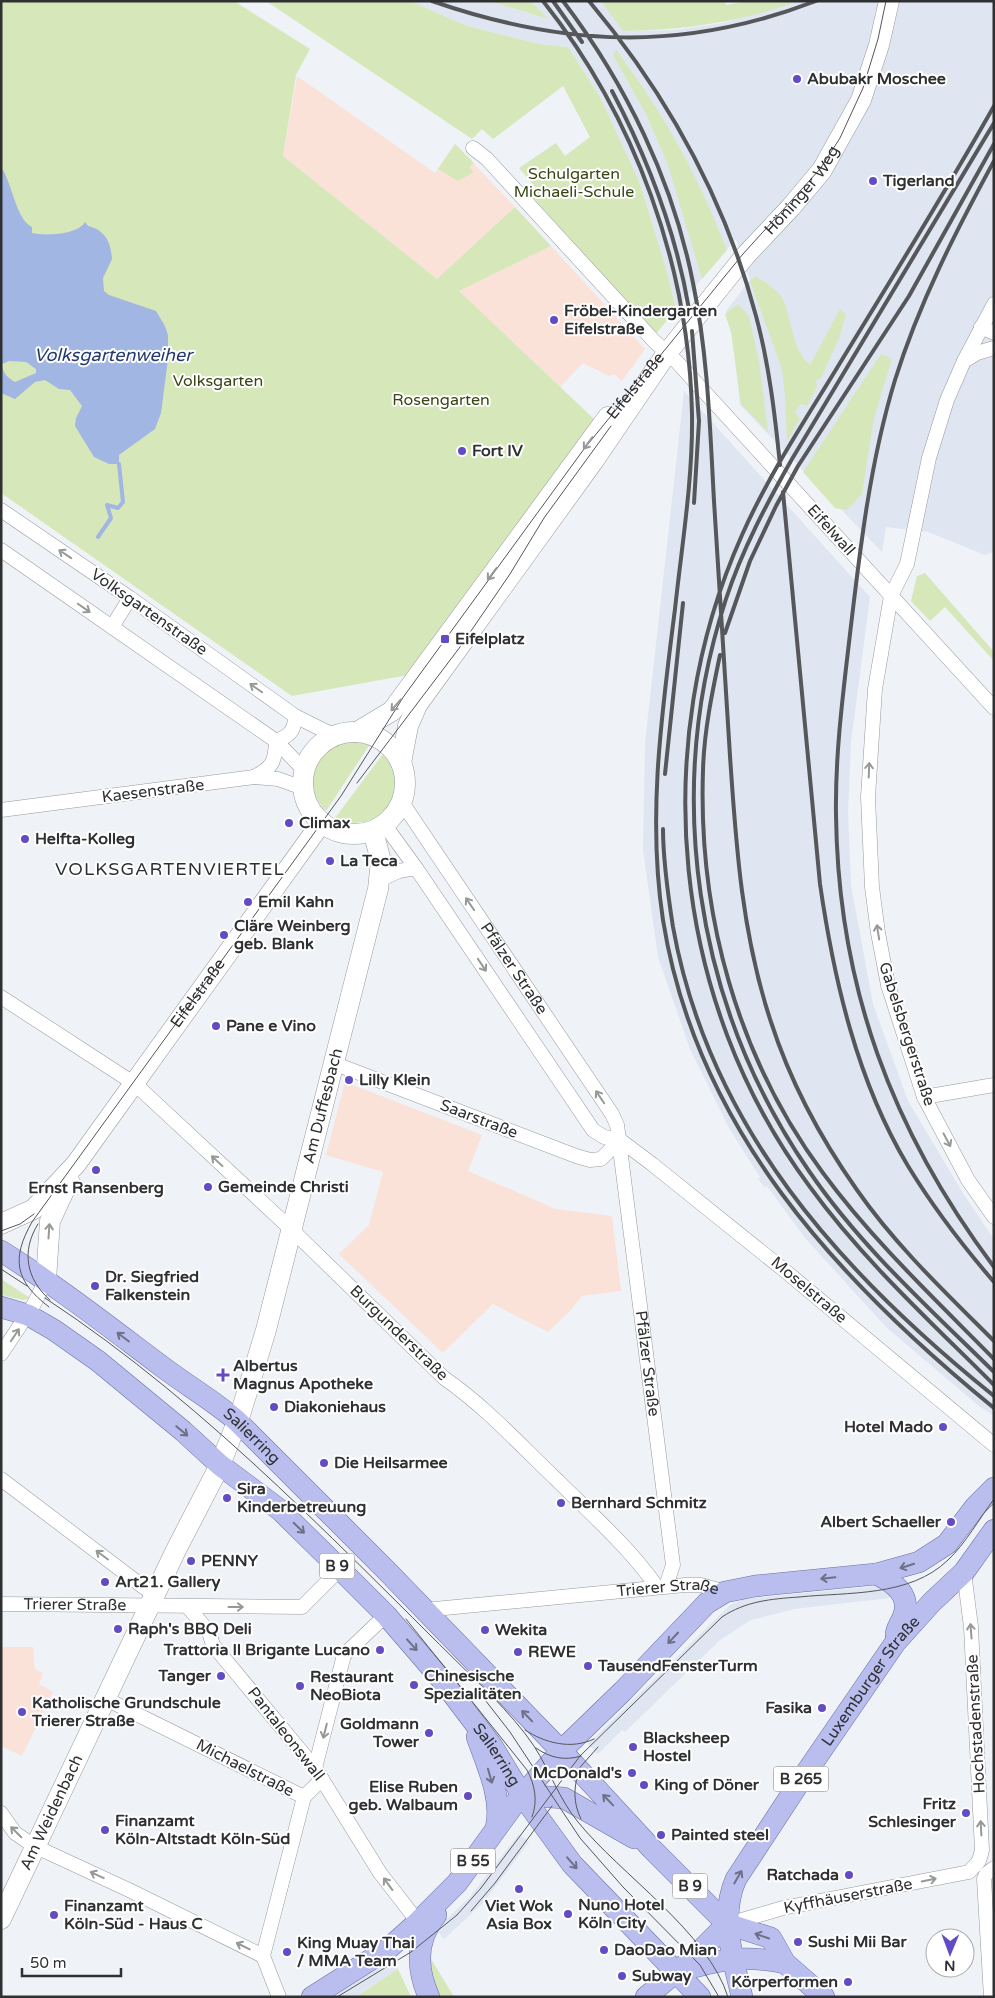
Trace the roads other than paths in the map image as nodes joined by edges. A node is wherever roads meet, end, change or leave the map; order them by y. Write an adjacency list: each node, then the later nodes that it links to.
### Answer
1 (889, 1): 7 (street, Höninger Weg)
2 (473, 148): 7 (street, Eifelwall)
3 (992, 310): 4 (street, Gabelsbergerstraße)
4 (981, 327): 5 (street); 8 (street, Gabelsbergerstraße)
5 (994, 333)
6 (994, 348): 8 (street)
7 (667, 353): 11 (street, Eifelwall); 16 (street, Eifelstraße, one-way to 16); 19 (street, Eifelstraße)
8 (964, 361): 11 (street, Gabelsbergerstraße)
9 (1, 510): 12 (street, Volksgartenstraße, one-way to 9)
10 (1, 550): 13 (street, Volksgartenstraße, one-way to 13)
11 (891, 596): 14 (street, Eifelwall); 32 (street, Gabelsbergerstraße, one-way to 11)
12 (130, 598): 13 (street); 15 (street, Volksgartenstraße, one-way to 12)
13 (112, 627): 18 (street, Volksgartenstraße)
14 (994, 708)
15 (296, 716): 17 (street, Volksgartenstraße); 18 (street)
16 (357, 732): 17 (street); 19 (street)
17 (335, 736): 21 (street)
18 (276, 741): 20 (street); 21 (street, Volksgartenstraße)
19 (400, 763): 22 (street)
20 (254, 777): 21 (street, Kaesenstraße); 23 (street, Kaesenstraße)
21 (304, 779): 24 (street)
22 (401, 802): 25 (street); 33 (street, Pfälzer Straße, one-way to 22)
23 (1, 810)
24 (322, 822): 25 (street); 30 (street, Eifelstraße)
25 (379, 828): 26 (street, Pfälzer Straße); 27 (street, Am Duffesbach)
26 (416, 868): 27 (street); 33 (street, Pfälzer Straße, one-way to 33)
27 (379, 880): 29 (street, Am Duffesbach)
28 (1, 997): 30 (street, Burgunderstraße)
29 (333, 1063): 33 (street, Saarstraße); 37 (street, Am Duffesbach)
30 (135, 1084): 34 (street, Eifelstraße); 37 (street, Burgunderstraße, one-way to 30)
31 (994, 1085): 32 (street)
32 (924, 1097): 35 (street, Gabelsbergerstraße, one-way to 35)
33 (620, 1140): 44 (street, Moselstraße); 52 (street, Pfälzer Straße)
34 (76, 1164): 36 (street, Eifelstraße); 39 (street, Eifelstraße, one-way to 34)
35 (994, 1217)
36 (1, 1224)
37 (292, 1230): 43 (street, Am Duffesbach); 52 (street, Burgunderstraße)
38 (1, 1251): 39 (main road, B 9)
39 (46, 1280): 41 (street); 43 (main road, Salierring / B 9, one-way to 39)
40 (1, 1307): 41 (main road, B 9)
41 (28, 1315): 42 (street, one-way to 41); 45 (main road, Salierring / B 9, one-way to 45)
42 (1, 1354)
43 (237, 1421): 45 (street, Am Duffesbach); 57 (main road, Salierring / B 9)
44 (994, 1445)
45 (220, 1465): 49 (main road, Salierring / B 9, one-way to 49); 54 (street, Am Weidenbach)
46 (1, 1479): 54 (street, one-way to 46)
47 (994, 1488): 51 (main road, Trierer Straße, one-way to 51)
48 (994, 1530): 50 (main road, Luxemburger Straße / B 265)
49 (340, 1569): 56 (street, one-way to 49); 58 (main road, Salierring / B 9)
50 (964, 1572): 59 (main road, Luxemburger Straße / B 265); 73 (street, Hochstadenstraße, one-way to 50)
51 (876, 1574): 53 (main road, Trierer Straße, one-way to 53); 59 (main road)
52 (662, 1587): 53 (street, Trierer Straße); 57 (street, Trierer Straße)
53 (725, 1592): 62 (main road, one-way to 62)
54 (152, 1600): 55 (street, Trierer Straße); 56 (street); 60 (street, Am Weidenbach)
55 (1, 1604)
56 (188, 1607): 63 (street, Pantaleonswall)
57 (424, 1610): 62 (main road, Salierring / B 9, one-way to 57)
58 (386, 1615): 61 (main road, Salierring / B 9, one-way to 61); 63 (street, one-way to 63)
59 (895, 1643): 77 (main road, Luxemburger Straße / B 265, one-way to 59)
60 (106, 1699): 65 (street, Michaelstraße); 70 (street, Am Weidenbach)
61 (469, 1714): 64 (main road, Salierring / B 9); 68 (main road, B 55, one-way to 68)
62 (561, 1751): 64 (main road); 71 (main road, B 9, one-way to 62)
63 (319, 1774): 65 (street); 76 (street, Pantaleonswall, one-way to 63)
64 (522, 1795): 66 (main road); 68 (main road, B 55); 69 (main road, B 9)
65 (304, 1797): 78 (street)
66 (576, 1804): 69 (main road); 71 (main road, B 9)
67 (1, 1813): 70 (street, one-way to 67)
68 (496, 1828): 74 (main road, B 55)
69 (553, 1838): 81 (main road, B 9, one-way to 81)
70 (34, 1846): 75 (street, Am Weidenbach); 78 (street, one-way to 70)
71 (652, 1849): 77 (main road, B 9)
72 (993, 1868): 89 (street)
73 (969, 1872): 77 (street, Kyffhäuserstraße, one-way to 73)
74 (456, 1883): 76 (main road, B 55); 85 (main road)
75 (1, 1919)
76 (418, 1922): 84 (main road, B 55)
77 (727, 1924): 79 (main road, Luxemburger Straße); 80 (main road, one-way to 77); 81 (main road)
78 (263, 1956): 83 (street)
79 (732, 1957): 80 (main road); 81 (main road); 82 (main road, Luxemburger Straße)
80 (785, 1963): 88 (main road)
81 (676, 1972): 86 (main road); 87 (main road, B 9)
82 (741, 1993)
83 (279, 1997)
84 (312, 1997)
85 (429, 1997)
86 (646, 1997)
87 (700, 1997)
88 (824, 1997)
89 (991, 1997)

